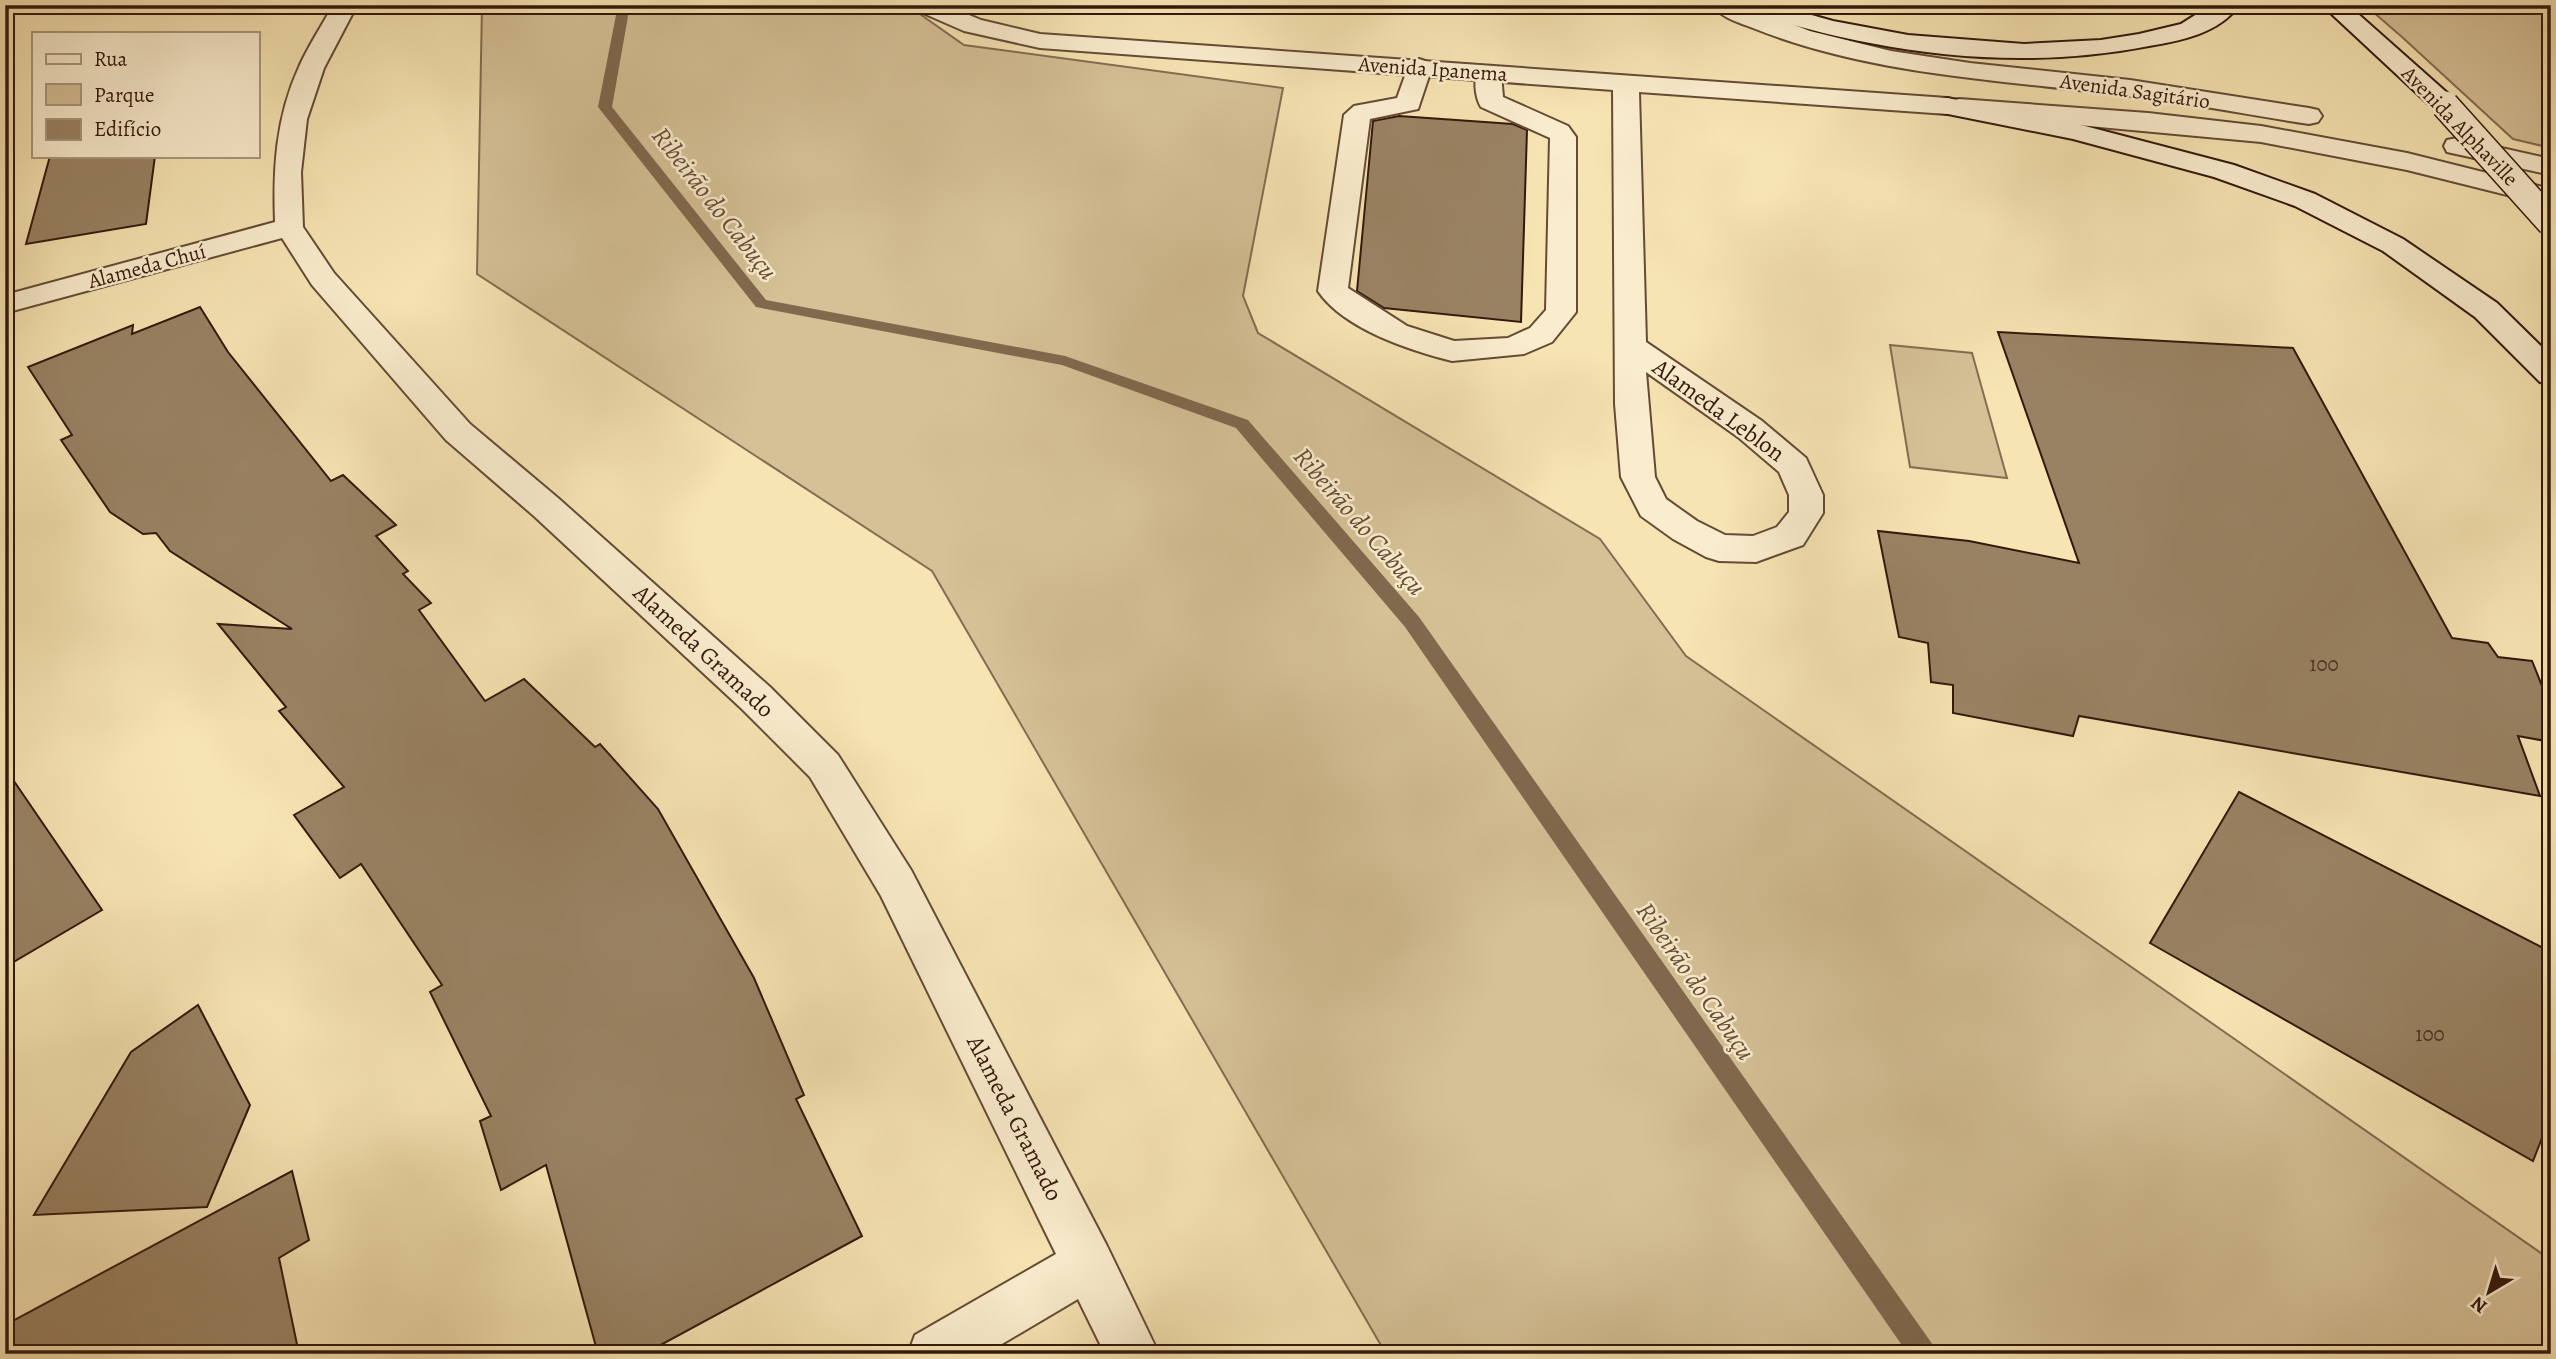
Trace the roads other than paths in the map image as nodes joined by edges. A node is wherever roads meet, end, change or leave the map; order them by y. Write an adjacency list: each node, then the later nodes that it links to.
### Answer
1 (345, 5): 19 (street)
2 (924, 5): 7 (street, Avenida Ipanema)
3 (1724, 5): 11 (street, Avenida Sagitário)
4 (1744, 5): 5 (street)
5 (2227, 5)
6 (2334, 5): 18 (street, Avenida Alphaville, bridge)
7 (1419, 67): 8 (street, Avenida Ipanema); 8 (street)
8 (1488, 74): 9 (street, Avenida Ipanema)
9 (1626, 82): 10 (street, Avenida Ipanema); 21 (street, Alameda Leblon)
10 (1947, 106): 13 (street, Avenida Sagitário); 16 (street)
11 (2309, 116): 12 (street, Avenida Sagitário); 13 (street)
12 (2393, 132)
13 (2263, 134): 16 (street); 17 (street, Avenida Sagitário)
14 (2432, 141): 15 (street)
15 (2551, 167)
16 (2224, 171): 22 (street)
17 (2551, 198)
18 (2551, 223)
19 (289, 228): 20 (street, Alameda Chuí); 23 (street, Alameda Gramado)
20 (5, 304)
21 (1630, 346): 21 (street, Alameda Leblon)
22 (2551, 375)
23 (1089, 1264): 24 (street); 25 (street, Alameda Gramado)
24 (934, 1354)
25 (1133, 1354)

